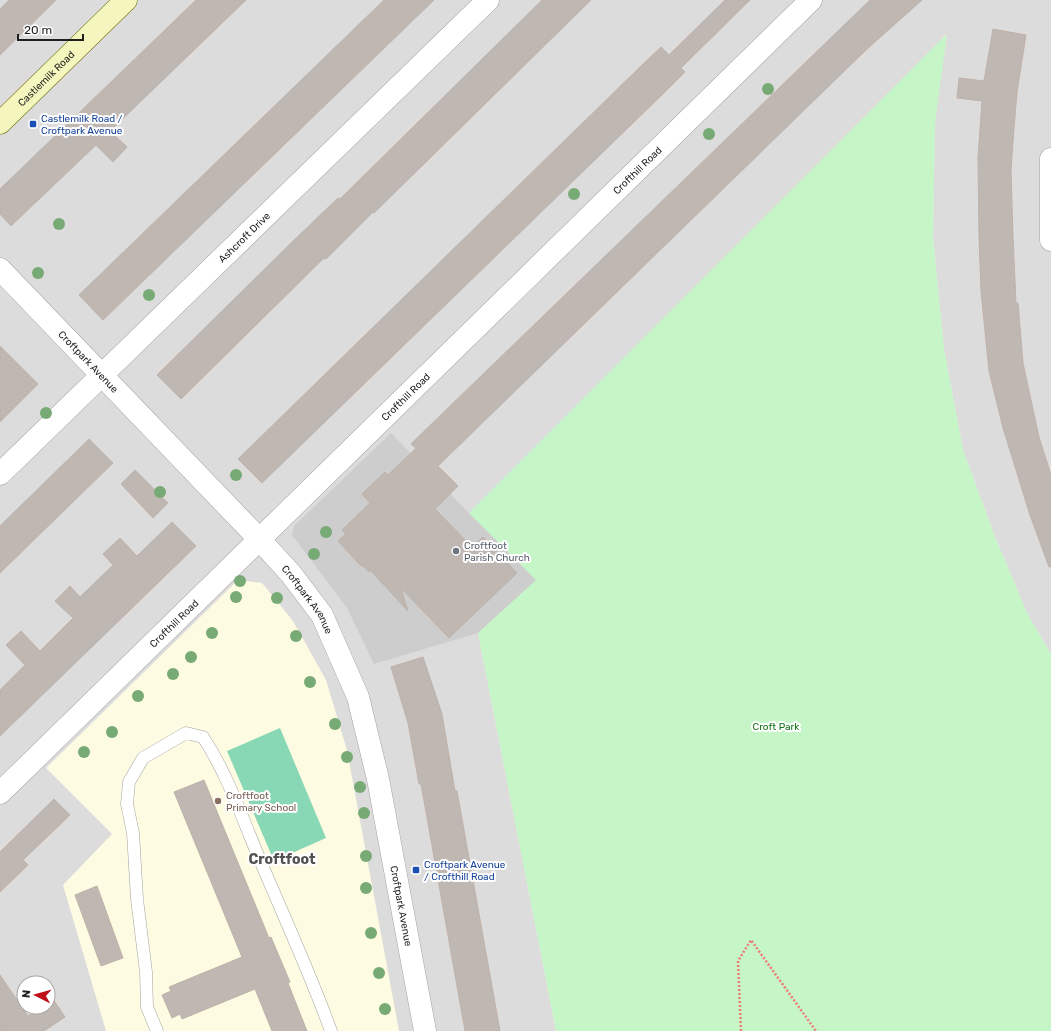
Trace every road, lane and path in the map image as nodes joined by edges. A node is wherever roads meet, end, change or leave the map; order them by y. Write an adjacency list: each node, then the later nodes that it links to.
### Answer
1 (126, 0): 4 (street, Castlemilk Road)
2 (488, 0): 8 (street, Ashcroft Drive)
3 (811, 0): 10 (street, Crofthill Road)
4 (0, 122)
5 (1051, 159): 6 (street)
6 (1051, 240)
7 (0, 269): 8 (street, Croftpark Avenue)
8 (102, 376): 9 (street, Ashcroft Drive); 10 (street, Croftpark Avenue)
9 (0, 474)
10 (260, 540): 11 (street, Crofthill Road); 14 (street, Croftpark Avenue)
11 (0, 793)
12 (157, 1031): 13 (lane)
13 (331, 1031)
14 (425, 1031)
15 (741, 1031): 16 (path)
16 (816, 1031)

